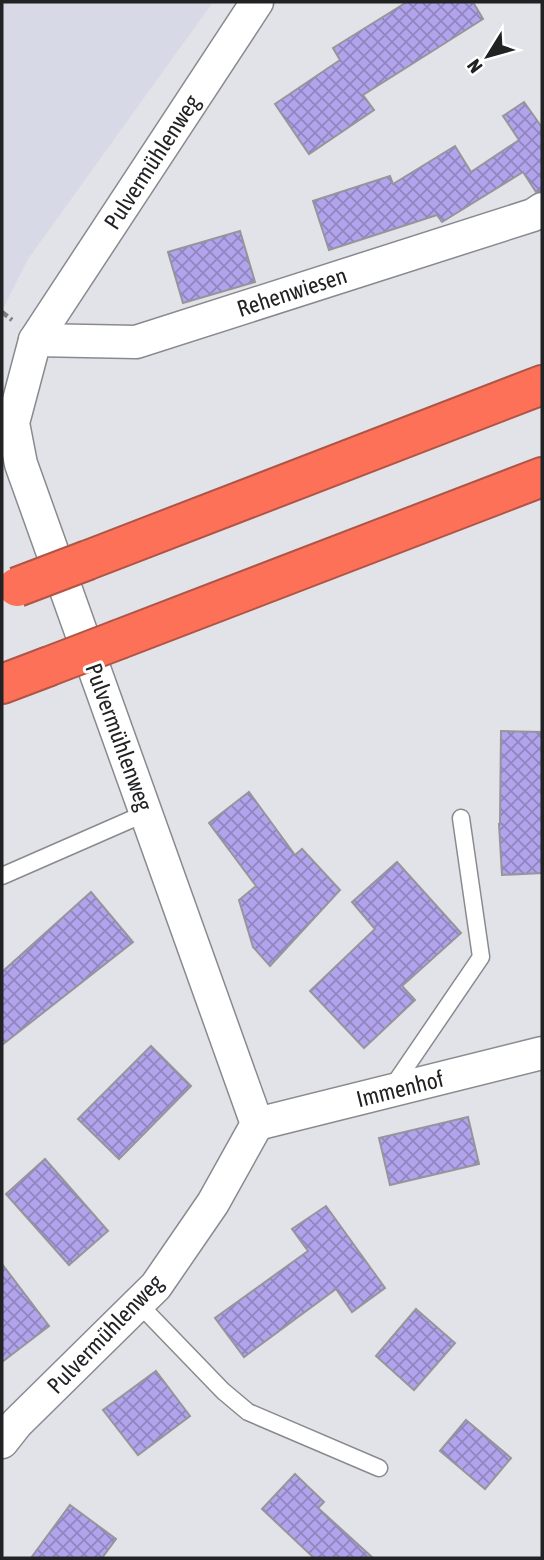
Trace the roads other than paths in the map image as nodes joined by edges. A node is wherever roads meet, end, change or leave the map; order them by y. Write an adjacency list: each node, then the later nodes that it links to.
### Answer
1 (257, 2): 3 (street, Pulvermühlenweg)
2 (542, 209): 3 (street, Rehenwiesen)
3 (35, 340): 8 (street, Pulvermühlenweg)
4 (542, 385): 6 (highway, bridge)
5 (542, 477): 7 (highway, bridge)
6 (9, 589)
7 (2, 684)
8 (146, 813): 10 (lane); 13 (street, Pulvermühlenweg)
9 (461, 818): 12 (lane)
10 (2, 876)
11 (542, 1053): 12 (street, Immenhof)
12 (390, 1091): 13 (street, Immenhof)
13 (257, 1124): 14 (street, Pulvermühlenweg)
14 (138, 1303): 15 (street, Pulvermühlenweg); 16 (lane)
15 (6, 1427)
16 (379, 1468)

